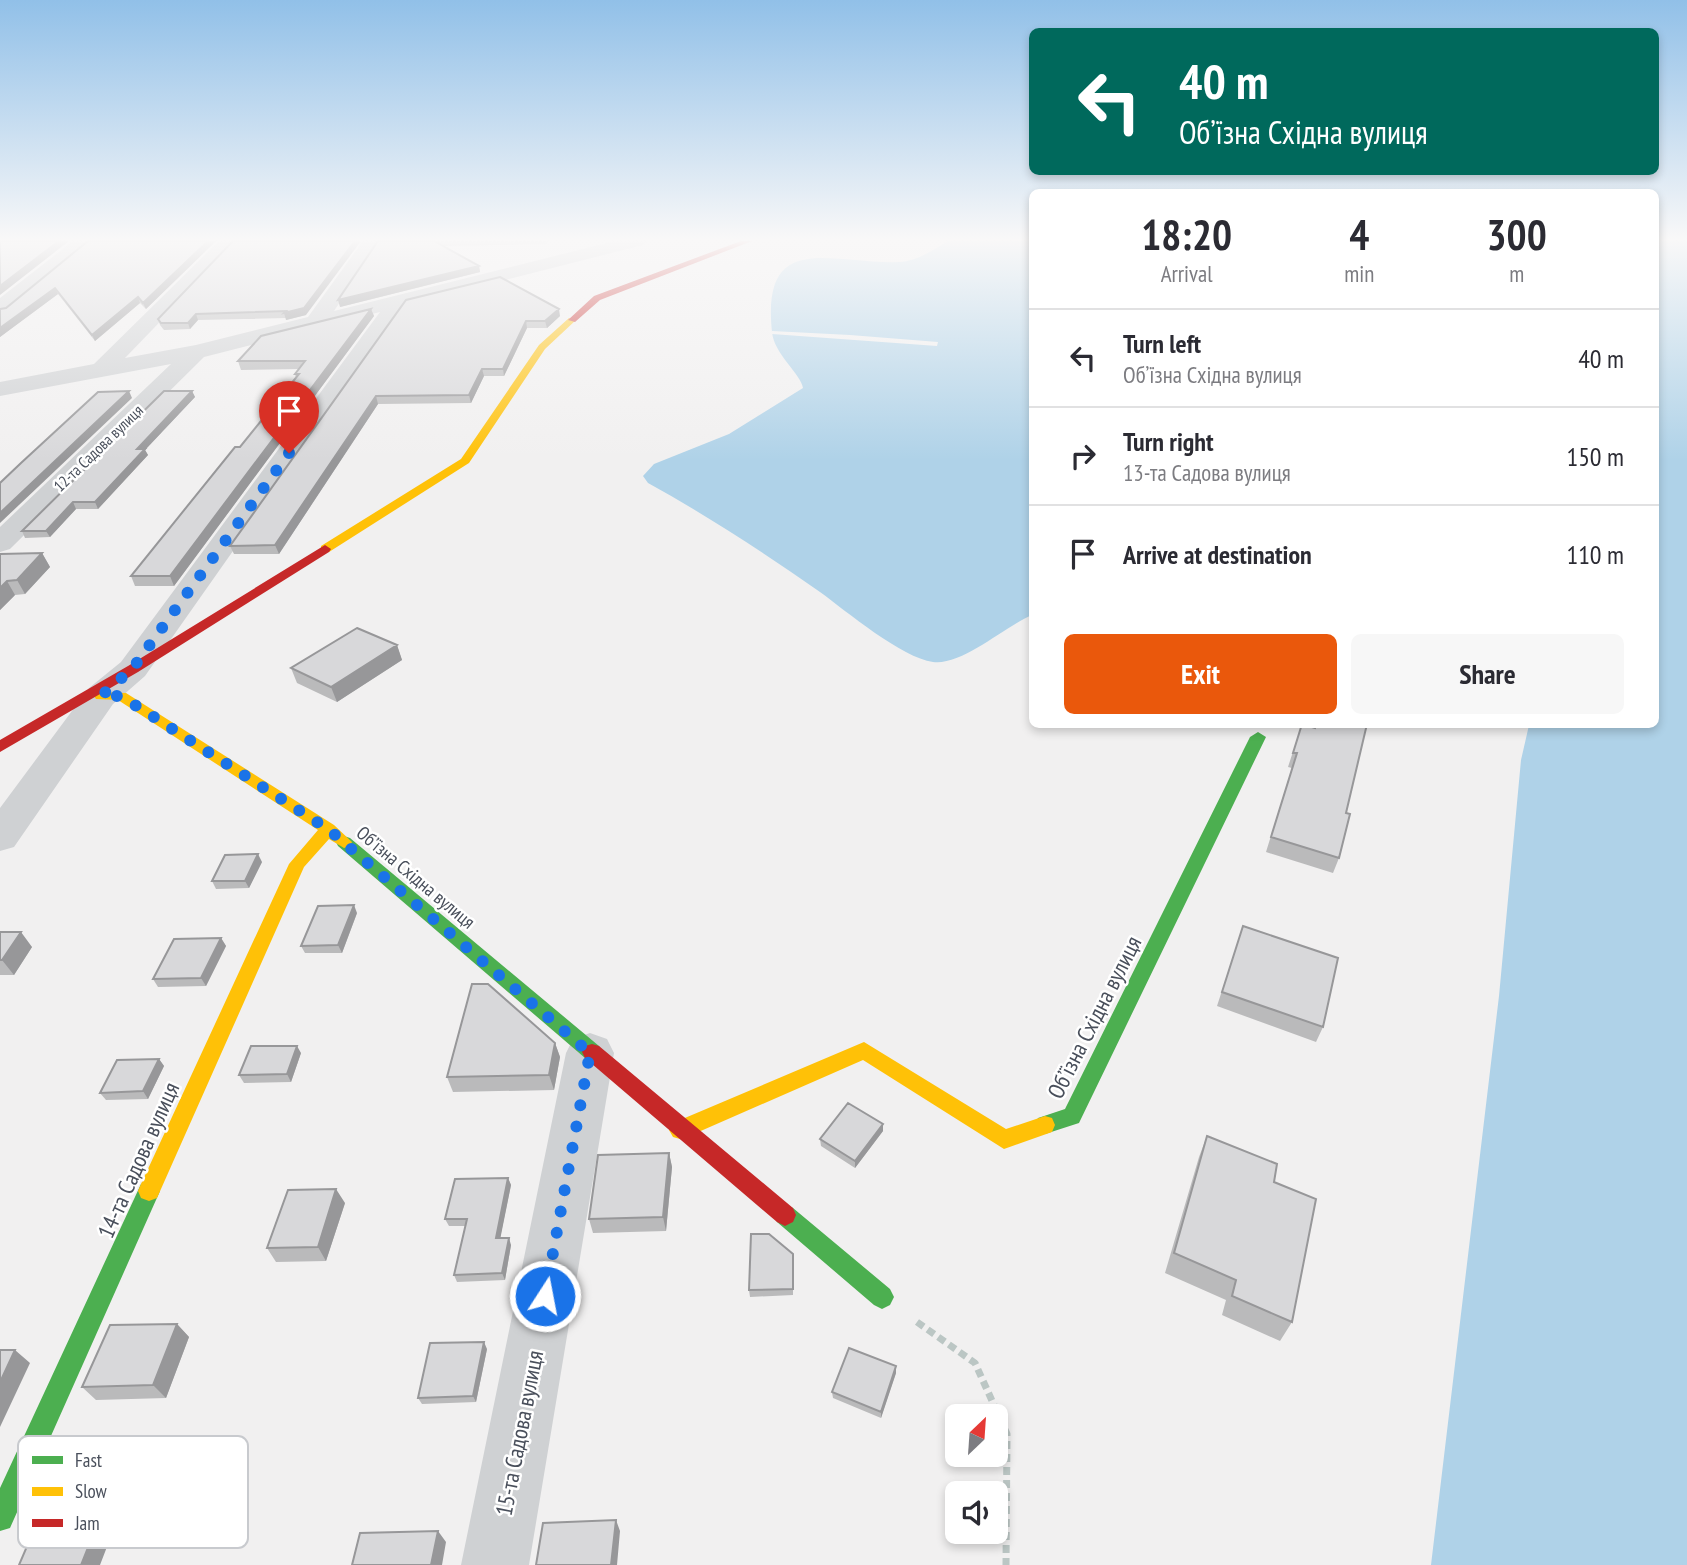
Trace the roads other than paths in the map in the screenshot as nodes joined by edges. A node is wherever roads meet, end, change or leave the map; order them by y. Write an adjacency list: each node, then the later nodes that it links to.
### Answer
1 (157, 314): 8 (street)
2 (321, 314): 6 (street)
3 (349, 314): 6 (street)
4 (389, 314): 11 (street)
5 (579, 314): 11 (street)
6 (315, 323): 7 (street)
7 (196, 352): 8 (street); 10 (street, 12-та Садова вулиця)
8 (101, 370): 9 (street)
9 (0, 389)
10 (0, 543)
11 (133, 668): 12 (street); 14 (street)
12 (101, 696): 15 (street, Обʼїзна Східна вулиця); 16 (street)
13 (1258, 737): 18 (street, Обʼїзна Східна вулиця)
14 (0, 747)
15 (328, 829): 17 (street, Обʼїзна Східна вулиця); 20 (street, 14-та Садова вулиця)
16 (0, 836)
17 (590, 1053): 18 (street, Обʼїзна Східна вулиця); 23 (street, 15-та Садова вулиця)
18 (680, 1130): 19 (street, Обʼїзна Східна вулиця)
19 (882, 1297)
20 (37, 1436)
21 (18, 1478): 22 (street, 14-та Садова вулиця)
22 (0, 1518)
23 (495, 1565)

